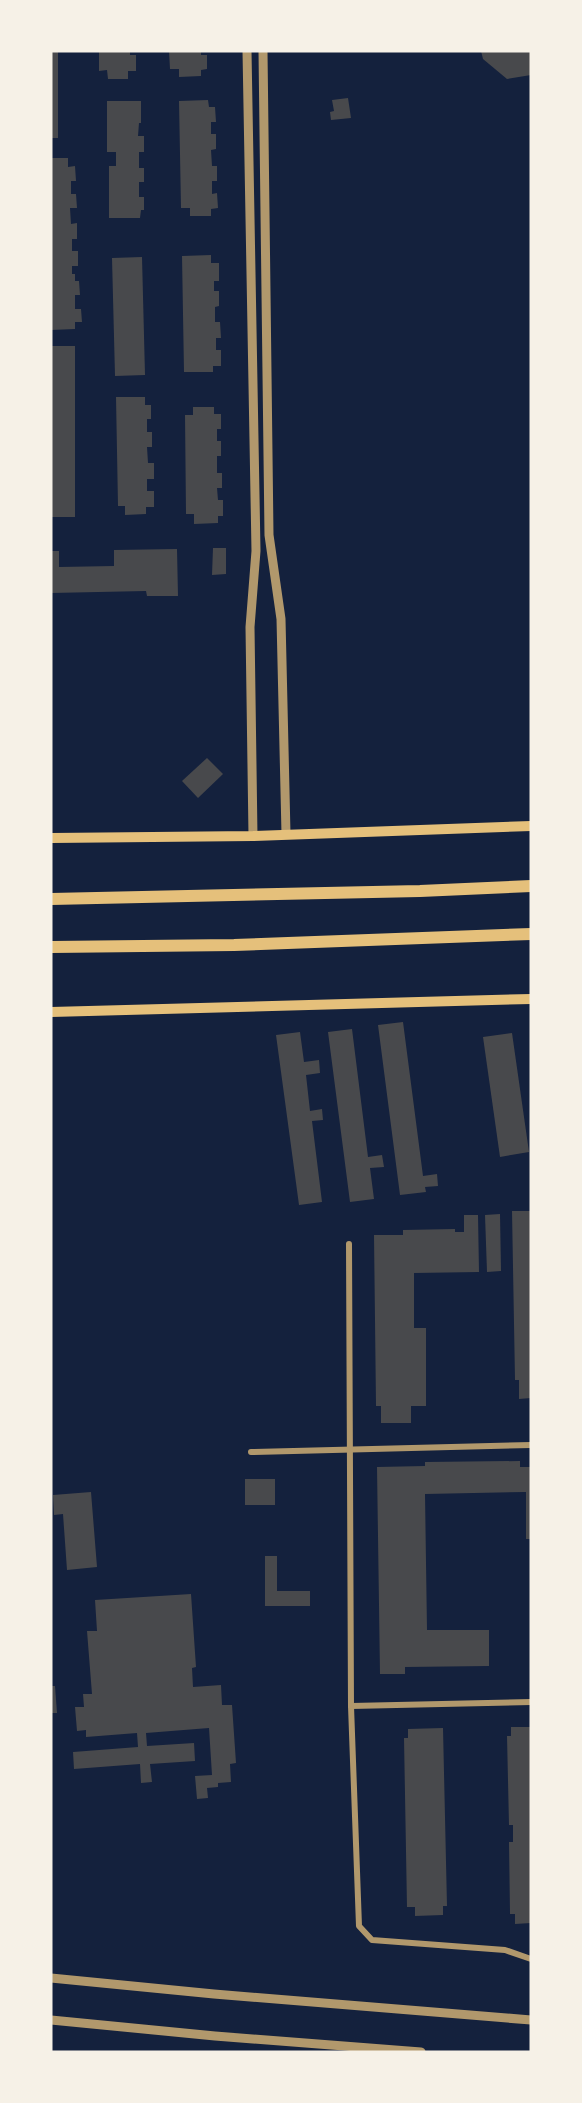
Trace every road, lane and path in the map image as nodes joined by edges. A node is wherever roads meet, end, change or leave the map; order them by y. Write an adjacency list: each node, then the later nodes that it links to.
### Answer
1 (247, 51): 5 (street)
2 (262, 51): 4 (street)
3 (531, 826): 4 (main road)
4 (286, 834): 5 (main road)
5 (253, 836): 6 (main road)
6 (51, 838)
7 (531, 886): 8 (highway)
8 (51, 899)
9 (531, 934): 10 (highway)
10 (51, 947)
11 (531, 999): 12 (main road)
12 (51, 1012)
13 (349, 1244): 15 (street)
14 (531, 1446): 15 (street)
15 (350, 1449): 16 (street); 18 (street)
16 (251, 1452)
17 (531, 1702): 18 (street)
18 (351, 1706): 19 (street)
19 (531, 1959)
20 (51, 1978): 22 (street)
21 (51, 2020): 23 (street)
22 (531, 2020)
23 (421, 2052)

